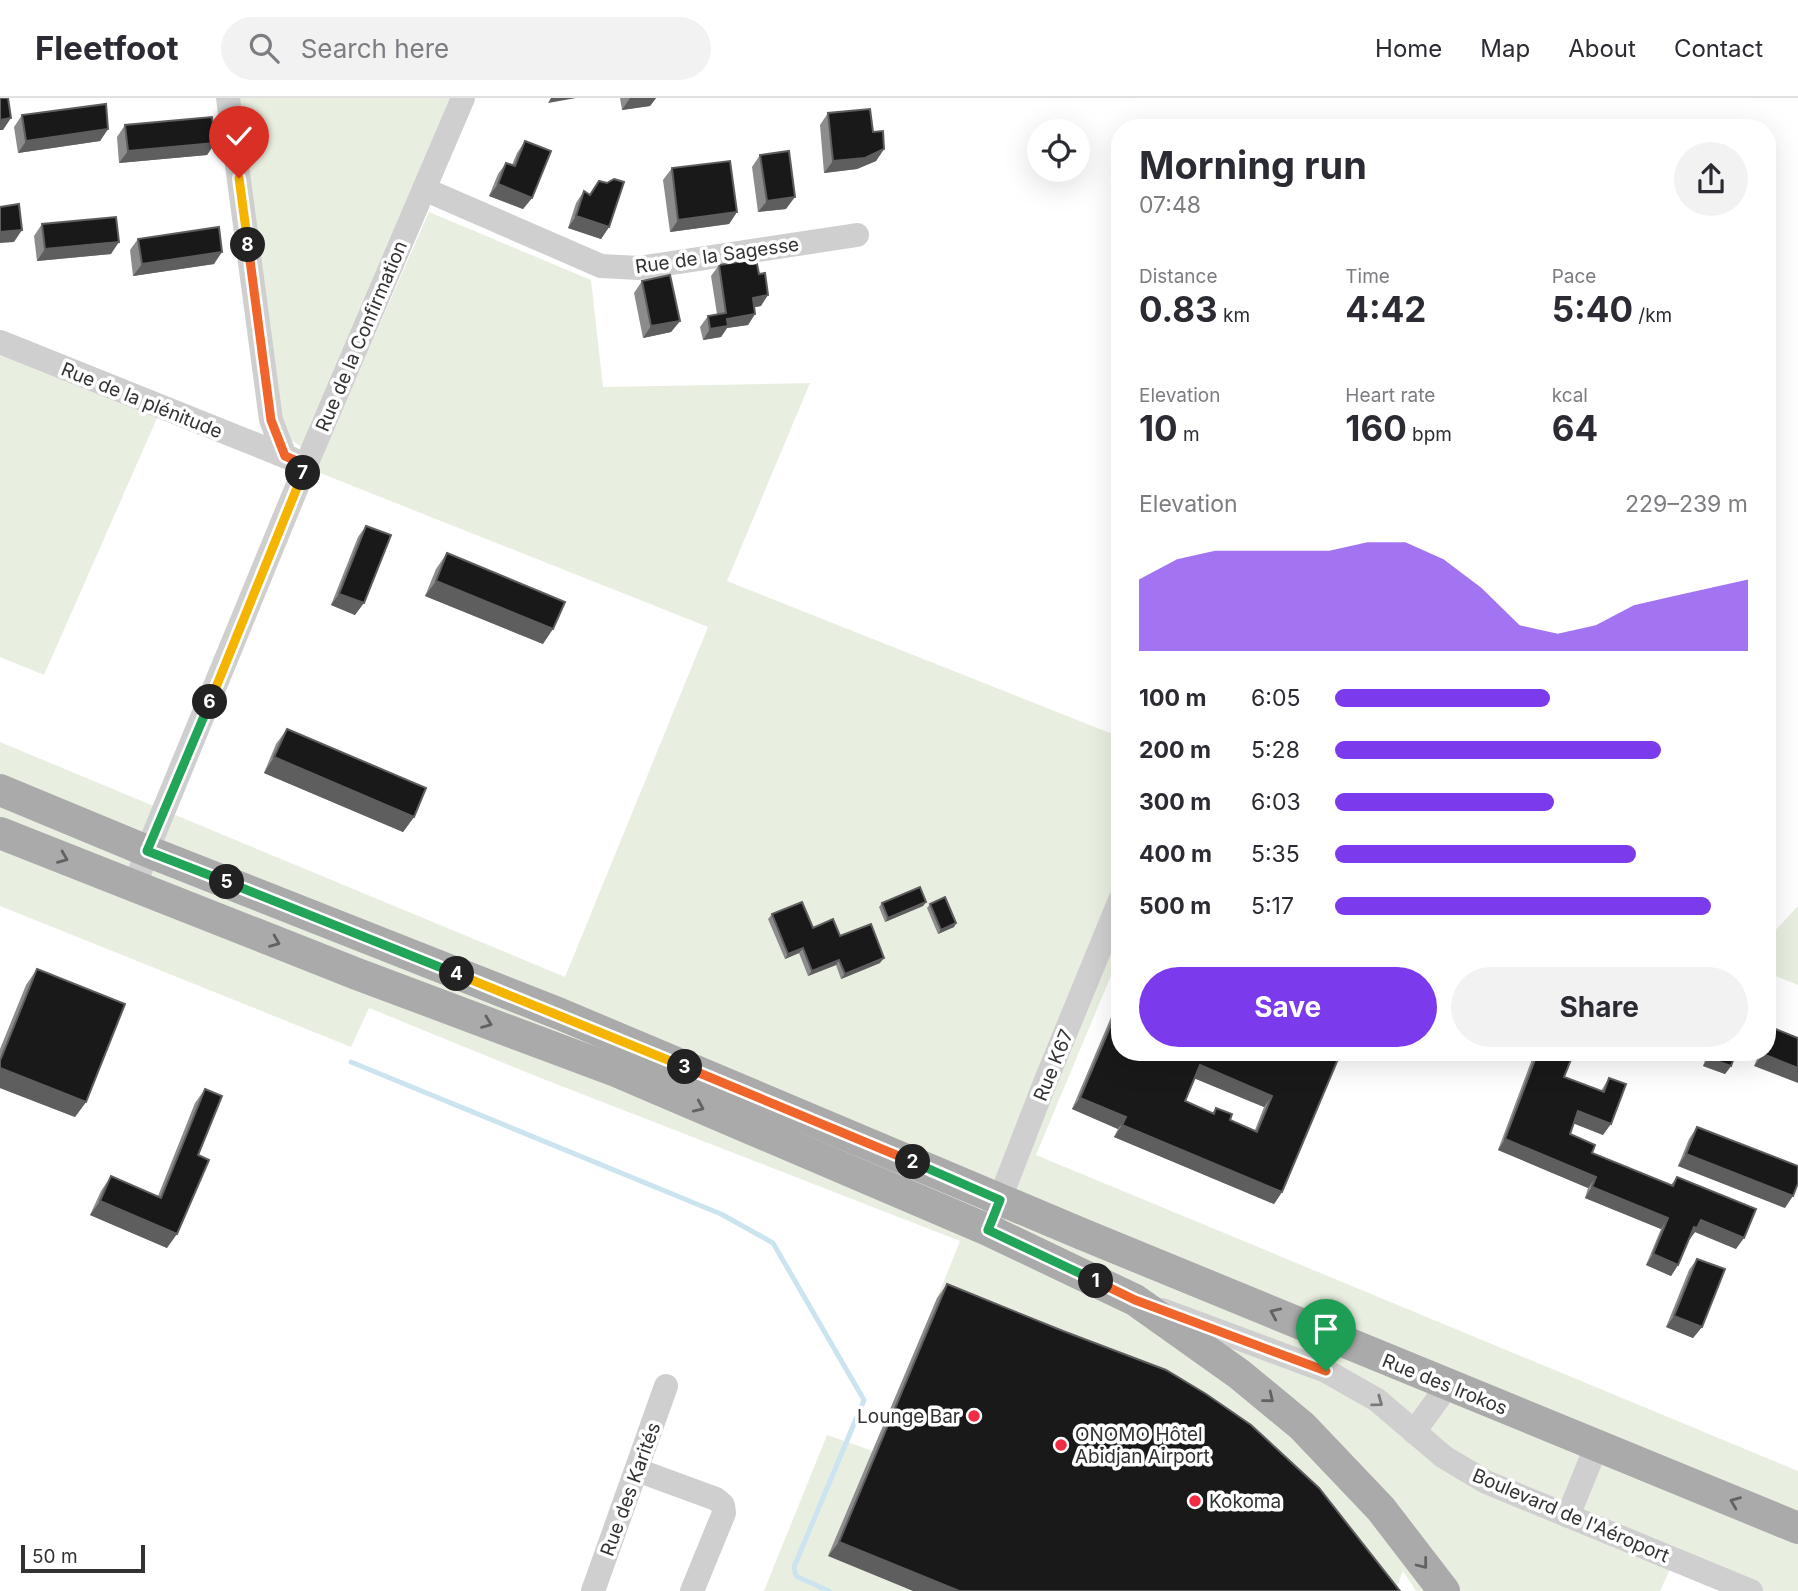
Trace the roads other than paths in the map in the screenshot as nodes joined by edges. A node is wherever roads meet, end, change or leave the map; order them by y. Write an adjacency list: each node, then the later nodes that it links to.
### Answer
1 (228, 98): 6 (street)
2 (463, 98): 3 (street, Rue de la Confirmation)
3 (424, 189): 4 (street, Rue de la Sagesse); 6 (street, Rue de la Confirmation)
4 (857, 235)
5 (0, 342): 6 (street, Rue de la plénitude)
6 (296, 460): 9 (street, Rue de la Confirmation)
7 (0, 790): 9 (main road, Rue des Irokos)
8 (0, 833): 10 (main road, one-way to 10)
9 (147, 851): 10 (street, Rue de la Confirmation); 12 (main road, Rue des Irokos)
10 (135, 886): 13 (main road, one-way to 13)
11 (1111, 922): 12 (street, Rue K67)
12 (1000, 1200): 13 (street, Rue K67); 14 (main road, Rue des Irokos)
13 (988, 1230): 15 (main road)
14 (1092, 1239): 15 (main road); 17 (main road, Rue des Irokos, one-way to 14)
15 (1076, 1271): 16 (main road)
16 (1135, 1300): 19 (street, Boulevard de l'Aéroport, one-way to 19); 26 (main road, one-way to 26)
17 (1448, 1385): 19 (street); 20 (main road, Rue des Irokos)
18 (666, 1386): 21 (street, Rue des Karités)
19 (1414, 1432): 22 (street, Boulevard de l'Aéroport)
20 (1596, 1447): 22 (street); 23 (main road, Rue des Irokos, one-way to 20)
21 (637, 1469): 24 (street, Rue des Karités); 25 (street)
22 (1568, 1516): 27 (street, Boulevard de l'Aéroport)
23 (1798, 1528)
24 (593, 1591)
25 (692, 1591)
26 (1444, 1591)
27 (1751, 1591)

